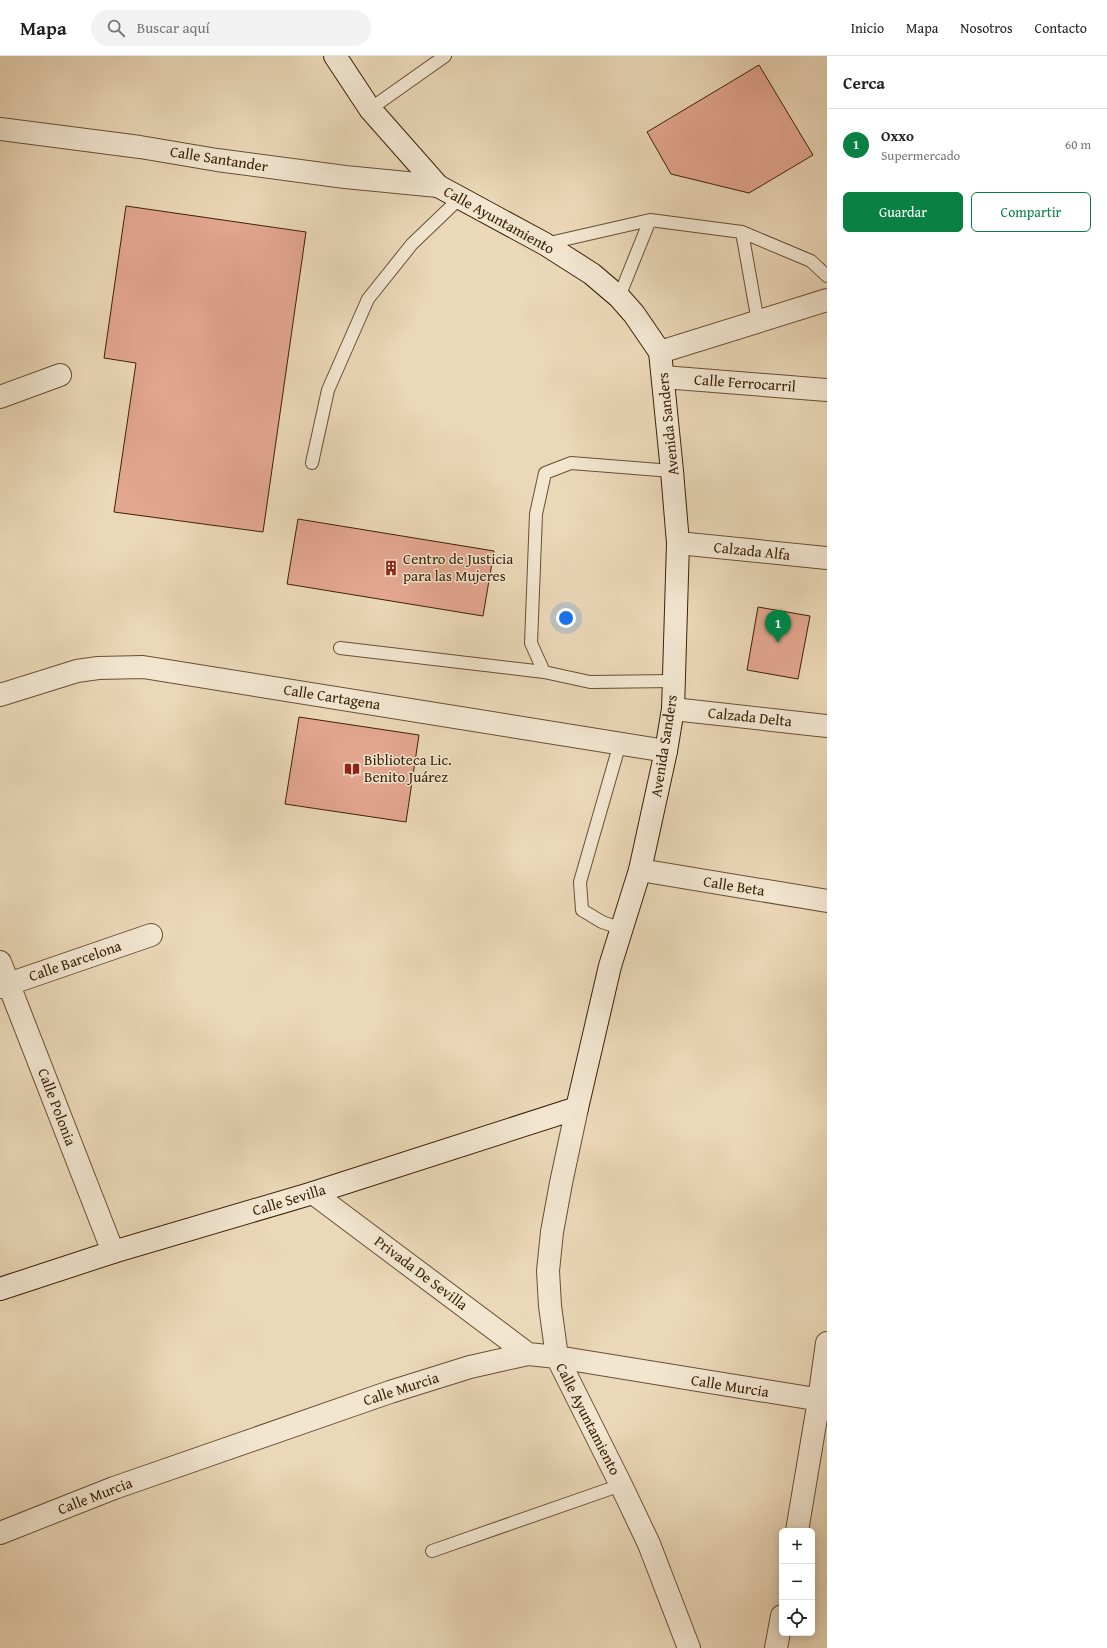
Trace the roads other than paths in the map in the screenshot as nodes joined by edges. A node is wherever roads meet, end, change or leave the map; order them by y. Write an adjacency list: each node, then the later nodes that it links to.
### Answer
1 (335, 56): 3 (street, Calle Ayuntamiento)
2 (445, 56): 3 (lane)
3 (370, 109): 5 (street, Calle Ayuntamiento)
4 (0, 129): 5 (street, Calle Santander)
5 (438, 186): 6 (street, Calle Ayuntamiento)
6 (460, 198): 9 (street, Calle Ayuntamiento); 19 (lane)
7 (650, 220): 8 (lane); 9 (lane); 11 (lane)
8 (742, 232): 10 (lane); 13 (lane)
9 (545, 244): 11 (street, Calle Ayuntamiento)
10 (827, 276)
11 (620, 297): 14 (street, Calle Ayuntamiento)
12 (827, 300): 13 (street)
13 (758, 322): 14 (street)
14 (660, 352): 16 (street, Avenida Sanders)
15 (60, 375): 18 (street)
16 (663, 377): 17 (street, Calle Ferrocarril); 20 (street, Avenida Sanders)
17 (827, 390)
18 (0, 397)
19 (312, 464)
20 (672, 471): 21 (street, Avenida Sanders); 24 (lane)
21 (678, 543): 22 (street, Calzada Alfa); 25 (street, Avenida Sanders)
22 (827, 558)
23 (340, 648): 24 (lane)
24 (544, 672): 25 (lane)
25 (674, 681): 27 (street, Avenida Sanders)
26 (0, 695): 29 (street, Calle Cartagena)
27 (673, 709): 28 (street, Calzada Delta); 30 (street, Avenida Sanders)
28 (827, 726)
29 (620, 743): 30 (street, Calle Cartagena); 33 (lane)
30 (666, 751): 31 (street, Avenida Sanders)
31 (640, 870): 32 (street, Calle Beta); 33 (street, Avenida Sanders)
32 (827, 901)
33 (622, 929): 37 (street, Avenida Sanders)
34 (151, 936): 36 (street, Calle Barcelona)
35 (0, 962): 36 (street, Calle Polonia)
36 (4, 986): 39 (street, Calle Polonia)
37 (577, 1108): 38 (street, Calle Sevilla); 43 (street, Calle Ayuntamiento)
38 (314, 1192): 39 (street, Calle Sevilla); 42 (street, Privada De Sevilla)
39 (114, 1252): 40 (street, Calle Sevilla)
40 (0, 1289)
41 (827, 1343): 44 (street)
42 (528, 1354): 43 (street, Calle Murcia); 47 (street, Calle Murcia)
43 (557, 1357): 44 (street, Calle Murcia); 45 (street, Calle Ayuntamiento)
44 (823, 1401): 46 (street)
45 (621, 1484): 48 (lane); 50 (street, Calle Ayuntamiento)
46 (798, 1528)
47 (0, 1533)
48 (432, 1551)
49 (779, 1632): 51 (street)
50 (689, 1648)
51 (776, 1648)

